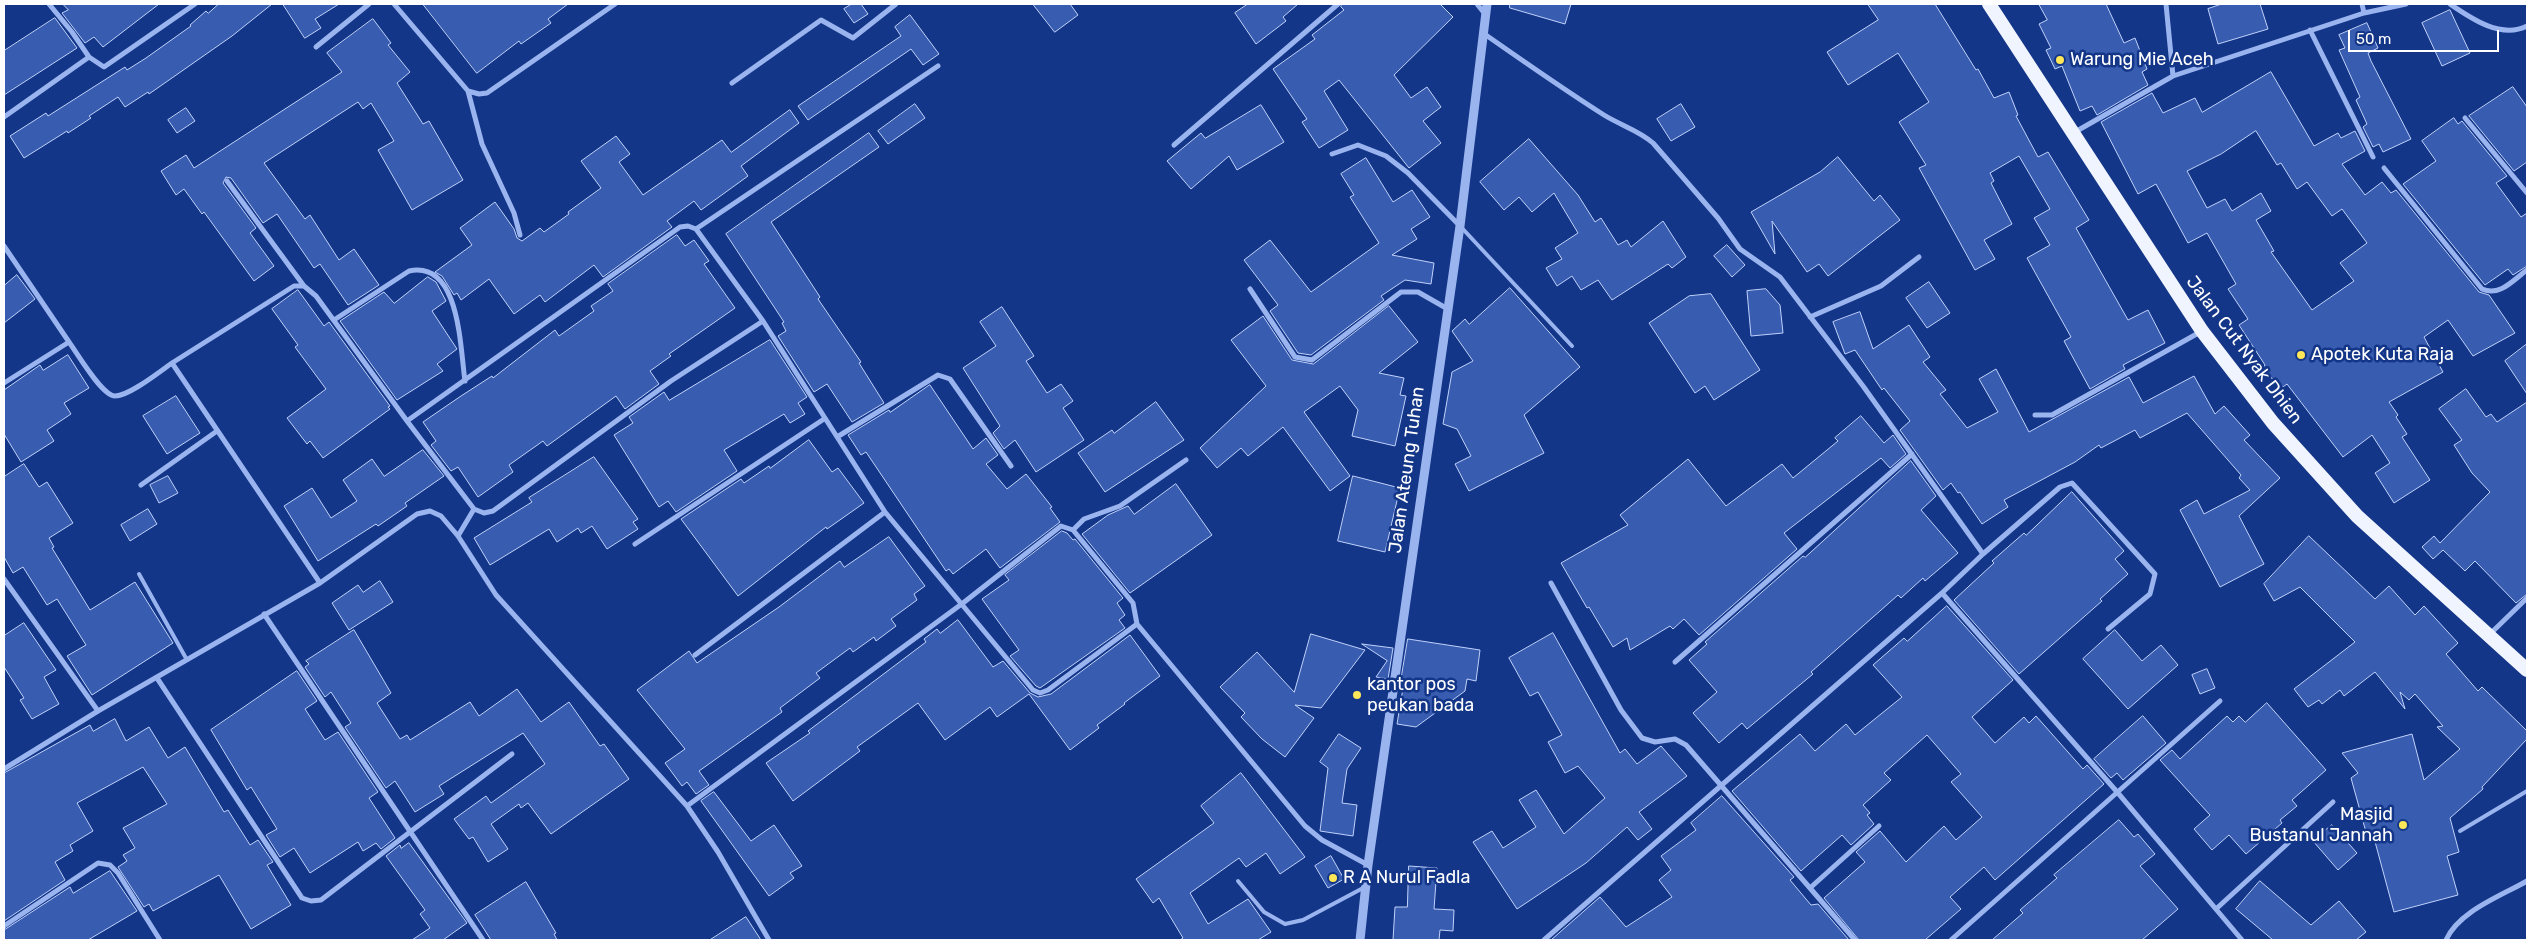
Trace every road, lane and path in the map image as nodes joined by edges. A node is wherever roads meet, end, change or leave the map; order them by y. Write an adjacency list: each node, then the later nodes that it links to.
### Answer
1 (49, 4): 21 (street)
2 (195, 4): 21 (street)
3 (369, 4): 20 (street)
4 (394, 4): 25 (street)
5 (615, 4): 25 (street)
6 (896, 4): 24 (street)
7 (1338, 4): 29 (street)
8 (1477, 4): 16 (street)
9 (1487, 4): 16 (street, Jalan Ateung Tuhan)
10 (1989, 4): 28 (highway, Jalan Cut Nyak Dhien)
11 (2166, 4): 23 (street)
12 (2362, 4): 15 (street)
13 (2406, 4): 15 (street)
14 (2450, 4): 17 (street)
15 (2364, 12): 18 (street)
16 (1485, 15): 19 (street, Jalan Ateung Tuhan)
17 (2527, 26)
18 (2310, 30): 23 (street); 31 (street)
19 (1483, 33): 35 (street, Jalan Ateung Tuhan); 44 (street)
20 (316, 47)
21 (88, 57): 26 (street)
22 (938, 66): 36 (street)
23 (2172, 76): 28 (street)
24 (732, 83)
25 (468, 92): 37 (street)
26 (4, 117)
27 (2465, 118): 34 (street)
28 (2073, 133): 47 (highway, Jalan Cut Nyak Dhien)
29 (1174, 146)
30 (1332, 154): 35 (street)
31 (2373, 157)
32 (2384, 168): 40 (street)
33 (226, 181): 41 (street)
34 (2527, 193)
35 (1460, 226): 43 (street, Jalan Ateung Tuhan); 49 (lane)
36 (696, 229): 46 (street); 51 (street)
37 (520, 235)
38 (4, 246): 48 (street)
39 (1920, 257): 44 (street)
40 (2527, 270)
41 (304, 286): 45 (street); 50 (street)
42 (1250, 289): 43 (street)
43 (1446, 308): 96 (street, Jalan Ateung Tuhan)
44 (1810, 317): 58 (street)
45 (334, 320): 51 (street); 55 (street)
46 (763, 321): 54 (street); 62 (street)
47 (2202, 331): 53 (street); 78 (highway, Jalan Cut Nyak Dhien)
48 (68, 342): 50 (street); 52 (street)
49 (1572, 346)
50 (172, 363): 56 (street)
51 (465, 381): 55 (street)
52 (4, 383)
53 (2035, 415)
54 (824, 419): 57 (street); 66 (street)
55 (406, 421): 62 (street)
56 (217, 431): 61 (street); 70 (street)
57 (838, 437): 60 (street); 63 (street)
58 (1912, 454): 67 (street); 81 (street)
59 (1186, 460): 64 (street)
60 (1011, 466)
61 (141, 485)
62 (474, 509): 65 (street)
63 (884, 512): 74 (street); 79 (street)
64 (1073, 530): 74 (street); 76 (street)
65 (458, 536): 70 (street); 92 (street)
66 (636, 544)
67 (1983, 554): 72 (street); 77 (street)
68 (139, 574): 80 (lane)
69 (4, 579): 85 (street)
70 (320, 583): 75 (street)
71 (1551, 583): 88 (street)
72 (1942, 593): 88 (street); 90 (street)
73 (2527, 598): 78 (street)
74 (963, 603): 76 (street); 92 (street)
75 (264, 614): 80 (street); 95 (street)
76 (1137, 624): 96 (street)
77 (2108, 629)
78 (2489, 636): 82 (highway, Jalan Cut Nyak Dhien)
79 (695, 655)
80 (187, 660): 83 (street)
81 (1675, 662)
82 (2527, 670)
83 (157, 678): 85 (street); 95 (street)
84 (2220, 702): 90 (street)
85 (98, 711): 87 (street)
86 (512, 754): 95 (street)
87 (4, 769)
88 (1722, 786): 100 (street); 107 (street)
89 (2527, 791): 94 (lane)
90 (2118, 793): 101 (street); 109 (street)
91 (2333, 802): 101 (street)
92 (687, 806): 105 (street)
93 (1879, 826): 100 (street)
94 (2460, 831)
95 (411, 833): 104 (street)
96 (1368, 865): 99 (street, Jalan Ateung Tuhan)
97 (2527, 881): 111 (street)
98 (1238, 882): 99 (lane)
99 (1367, 886): 106 (street, Jalan Ateung Tuhan)
100 (1810, 888): 108 (street)
101 (2216, 909): 110 (street)
102 (4, 926): 103 (street)
103 (160, 940)
104 (483, 940)
105 (769, 940)
106 (1360, 940)
107 (1544, 940)
108 (1855, 940)
109 (1951, 940)
110 (2242, 940)
111 (2446, 940)

